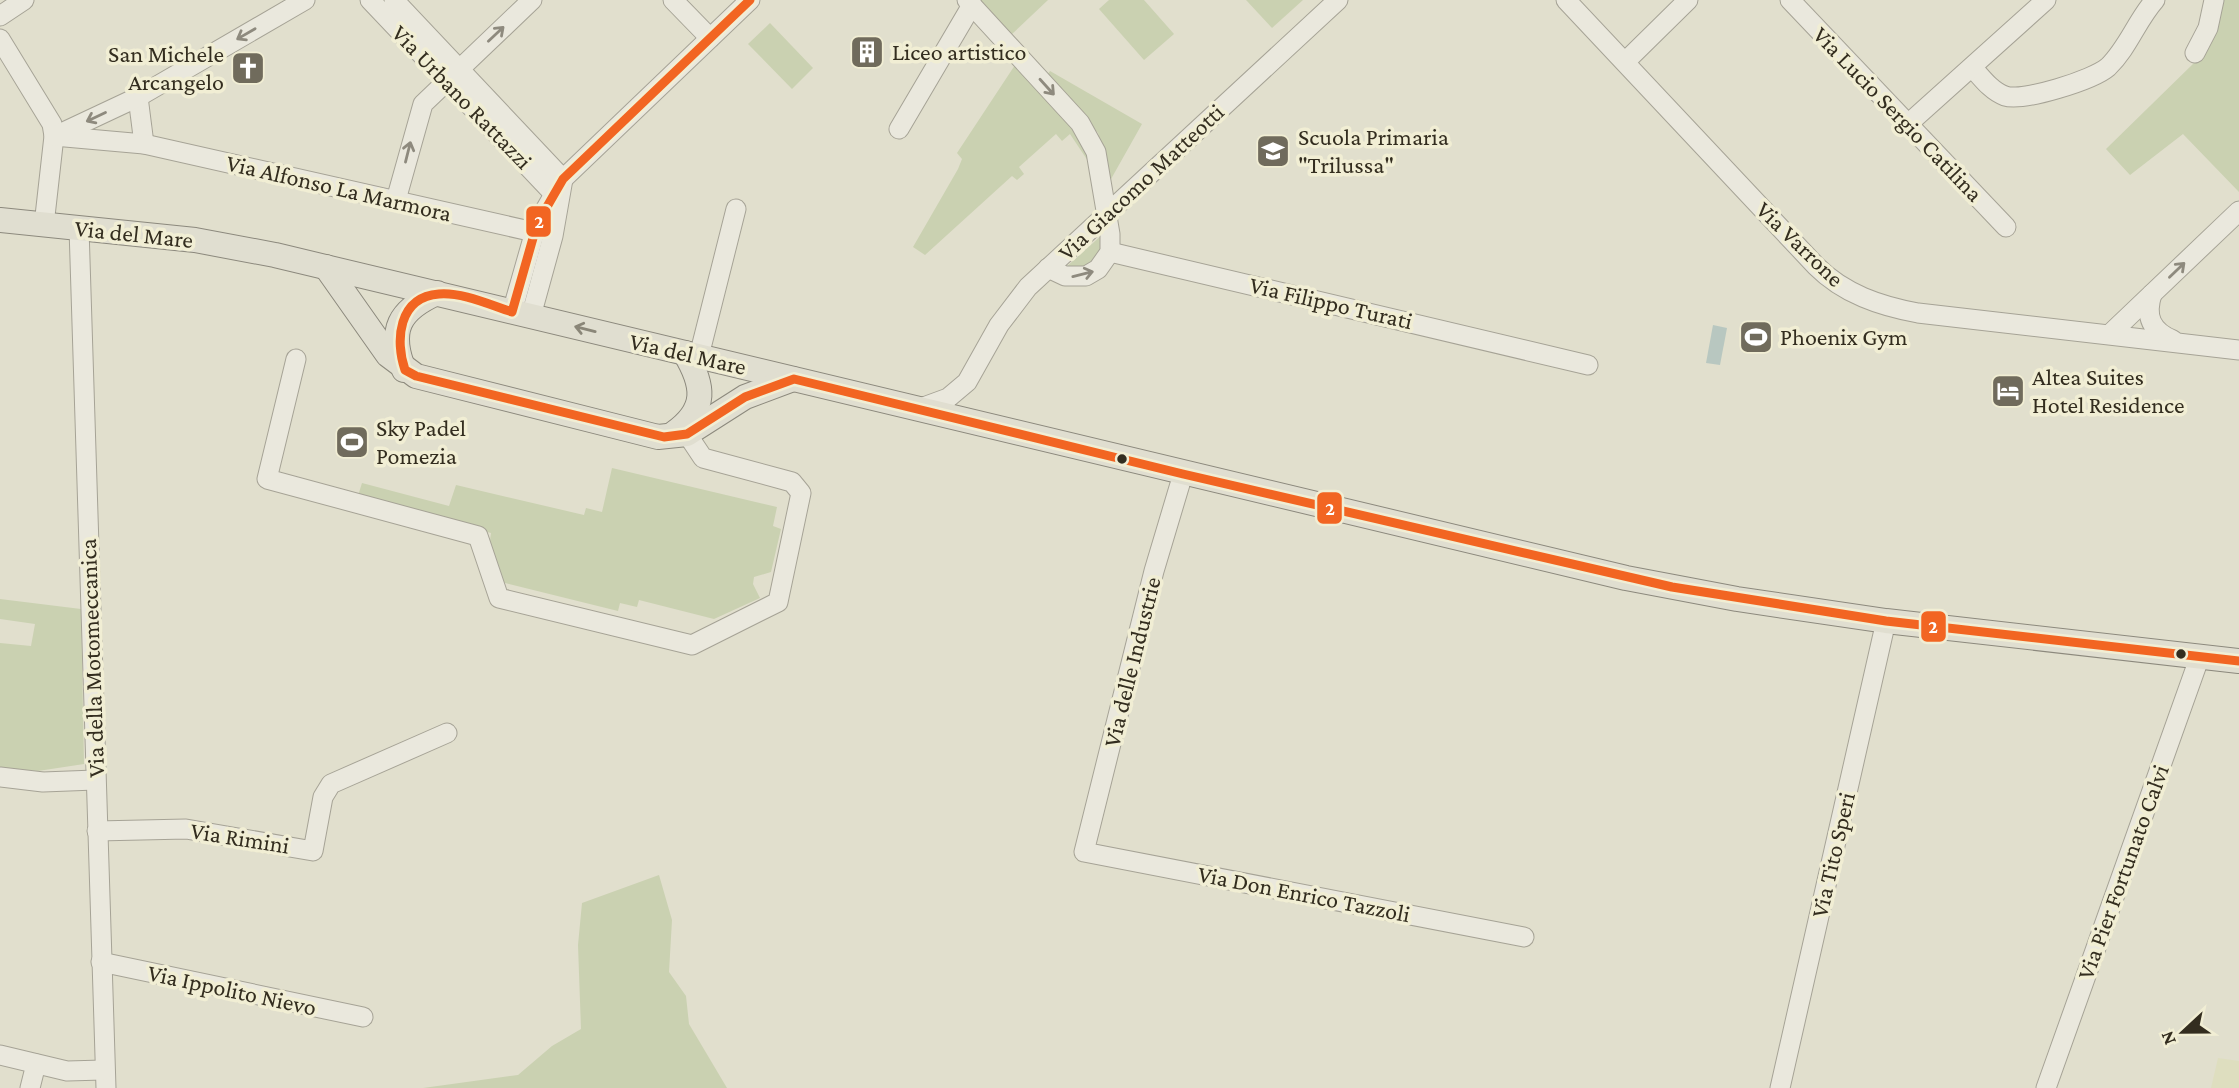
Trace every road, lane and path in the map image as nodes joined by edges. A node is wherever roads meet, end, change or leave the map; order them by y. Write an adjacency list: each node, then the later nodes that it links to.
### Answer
1 (24, 0): 16 (street)
2 (305, 0): 23 (street, one-way to 23)
3 (370, 0): 22 (street, Via Urbano Rattazzi)
4 (394, 0): 22 (street, Via Urbano Rattazzi)
5 (533, 0): 22 (street, one-way to 5)
6 (673, 0): 17 (street)
7 (750, 0): 17 (street)
8 (1338, 0): 32 (street, Via Giacomo Matteotti)
9 (1566, 0): 20 (street, Via Varrone)
10 (1688, 0): 20 (street)
11 (1790, 0): 24 (street, Via Lucio Sergio Catilina)
12 (2046, 0): 21 (street)
13 (2155, 0): 21 (street)
14 (2214, 0): 19 (street)
15 (970, 2): 25 (street); 32 (street, one-way to 32)
16 (0, 16)
17 (710, 38): 28 (street)
18 (0, 39): 26 (street)
19 (2195, 53)
20 (1626, 61): 46 (street, Via Varrone)
21 (1972, 67): 24 (street)
22 (453, 75): 28 (street, Via Urbano Rattazzi); 29 (street, one-way to 22)
23 (138, 97): 26 (street, one-way to 26); 27 (street)
24 (1908, 124): 35 (street, Via Lucio Sergio Catilina)
25 (899, 129)
26 (54, 136): 27 (street, Via Alfonso La Marmora); 34 (street)
27 (144, 144): 29 (street, Via Alfonso La Marmora)
28 (559, 187): 37 (street); 44 (street)
29 (396, 201): 37 (street, Via Alfonso La Marmora)
30 (736, 209): 49 (street)
31 (2239, 211): 43 (street, one-way to 31)
32 (1105, 215): 38 (street); 40 (street, Via Giacomo Matteotti)
33 (0, 220): 34 (main road, Via del Mare)
34 (44, 225): 36 (main road, Via del Mare)
35 (2006, 227)
36 (79, 228): 39 (main road, Via del Mare); 67 (street, Via della Motomeccanica)
37 (534, 232): 44 (street)
38 (1110, 252): 40 (street, one-way to 38); 52 (street, Via Filippo Turati)
39 (326, 267): 41 (main road, Via del Mare); 45 (main road)
40 (1048, 268): 56 (street, Via Giacomo Matteotti)
41 (394, 283): 42 (main road, Via del Mare); 45 (main road)
42 (437, 293): 44 (main road, Via del Mare); 53 (main road)
43 (2152, 294): 46 (street); 47 (street)
44 (522, 314): 49 (main road, Via del Mare, one-way to 44)
45 (371, 330): 53 (main road)
46 (2110, 334): 47 (street, Via Varrone)
47 (2177, 342): 48 (street, Via Varrone)
48 (2239, 350)
49 (692, 355): 51 (main road, Via del Mare); 60 (main road)
50 (296, 359): 60 (street)
51 (730, 364): 54 (main road, Via del Mare); 57 (main road)
52 (1588, 365)
53 (405, 370): 60 (main road)
54 (763, 372): 55 (main road, Via del Mare); 57 (main road)
55 (794, 379): 57 (main road); 58 (main road, Via del Mare)
56 (967, 382): 58 (street, Via Giacomo Matteotti); 59 (street)
57 (745, 397): 60 (main road)
58 (918, 409): 59 (main road, Via del Mare)
59 (986, 426): 61 (main road, Via del Mare)
60 (678, 436)
61 (1183, 474): 62 (main road, Via del Mare); 69 (street, Via delle Industrie)
62 (1886, 621): 63 (main road, Via del Mare); 77 (street, Via Tito Speri)
63 (2200, 656): 64 (main road, Via del Mare); 78 (street, Via Pier Fortunato Calvi)
64 (2239, 661)
65 (447, 733): 68 (street, Via Rimini)
66 (0, 777): 67 (street)
67 (95, 780): 68 (street, Via della Motomeccanica)
68 (97, 831): 71 (street, Via della Motomeccanica)
69 (1084, 852): 70 (street, Via Don Enrico Tazzoli)
70 (1524, 937)
71 (102, 962): 72 (street, Via Ippolito Nievo); 75 (street, Via della Motomeccanica)
72 (363, 1017)
73 (0, 1055): 74 (street)
74 (36, 1064): 75 (street); 76 (street)
75 (104, 1079)
76 (30, 1088)
77 (1780, 1088)
78 (2046, 1088)

